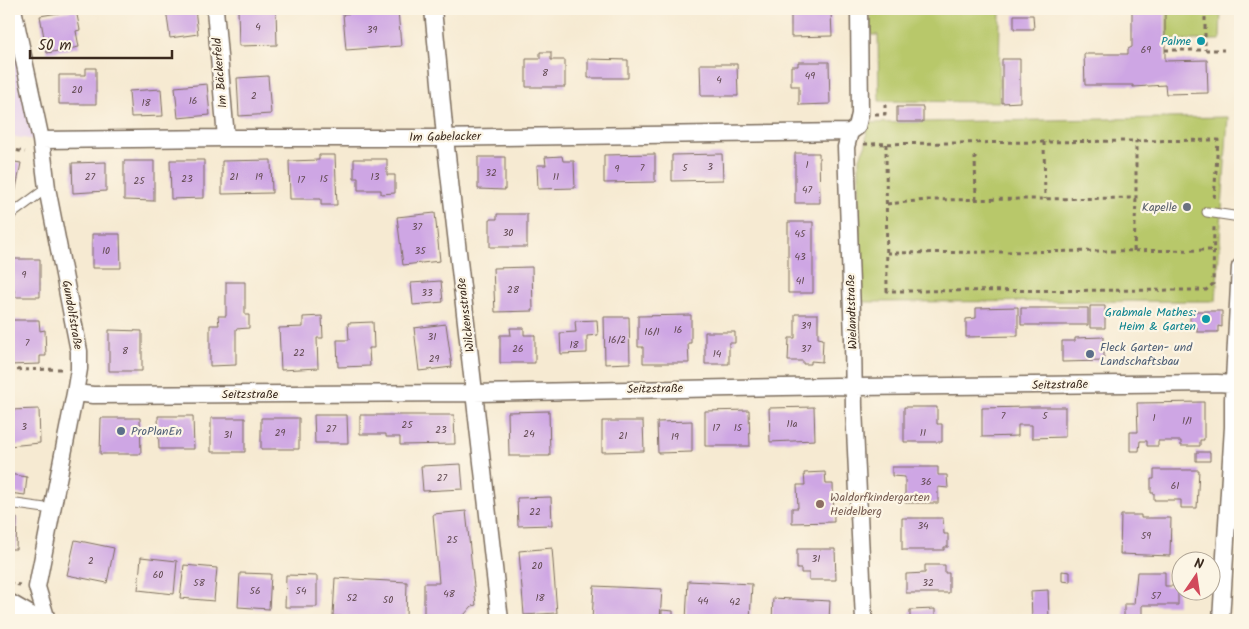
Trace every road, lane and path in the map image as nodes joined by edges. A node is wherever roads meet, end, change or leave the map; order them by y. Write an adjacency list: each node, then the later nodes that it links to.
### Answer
1 (13, 9): 6 (street, Gundolfstraße)
2 (215, 9): 12 (street, Im Bäckerfeld)
3 (433, 9): 13 (street, Wilckensstraße)
4 (859, 9): 14 (street, Wielandtstraße)
5 (1205, 9): 8 (path)
6 (13, 30): 15 (street, Gundolfstraße)
7 (1165, 50): 8 (path)
8 (1205, 50): 9 (path)
9 (1224, 50)
10 (885, 102): 11 (path)
11 (871, 114)
12 (226, 138): 13 (street, Im Gabelacker); 15 (street, Im Gabelacker)
13 (446, 138): 14 (street, Im Gabelacker); 39 (street, Wilckensstraße)
14 (848, 139): 18 (path); 37 (street, Wielandtstraße)
15 (41, 140): 22 (street, Gundolfstraße)
16 (1136, 141): 17 (path); 23 (path); 27 (path)
17 (1044, 142): 18 (path); 24 (path)
18 (886, 144): 26 (path)
19 (9, 149): 20 (path)
20 (28, 152)
21 (975, 156): 25 (path)
22 (47, 188): 28 (lane); 38 (street, Gundolfstraße)
23 (1136, 198): 24 (path); 31 (path)
24 (1045, 199): 25 (path)
25 (976, 200): 26 (path)
26 (887, 204): 32 (path)
27 (1210, 213): 29 (lane); 30 (path)
28 (9, 216)
29 (1240, 217)
30 (1214, 250): 31 (path); 32 (path)
31 (1134, 251): 32 (path)
32 (887, 254)
33 (1240, 267): 36 (street)
34 (9, 370): 35 (path)
35 (67, 370)
36 (1234, 384): 37 (street, Seitzstraße); 40 (street)
37 (855, 387): 39 (street, Seitzstraße); 49 (street, Wielandtstraße)
38 (76, 393): 39 (street, Seitzstraße); 42 (street, Gundolfstraße)
39 (474, 393): 48 (street, Wilckensstraße)
40 (1237, 427): 50 (street)
41 (9, 503): 42 (lane)
42 (52, 509): 47 (street, Gundolfstraße)
43 (9, 583): 44 (path)
44 (25, 586)
45 (9, 605): 46 (street)
46 (35, 620)
47 (47, 620)
48 (500, 620)
49 (864, 620)
50 (1221, 620)

